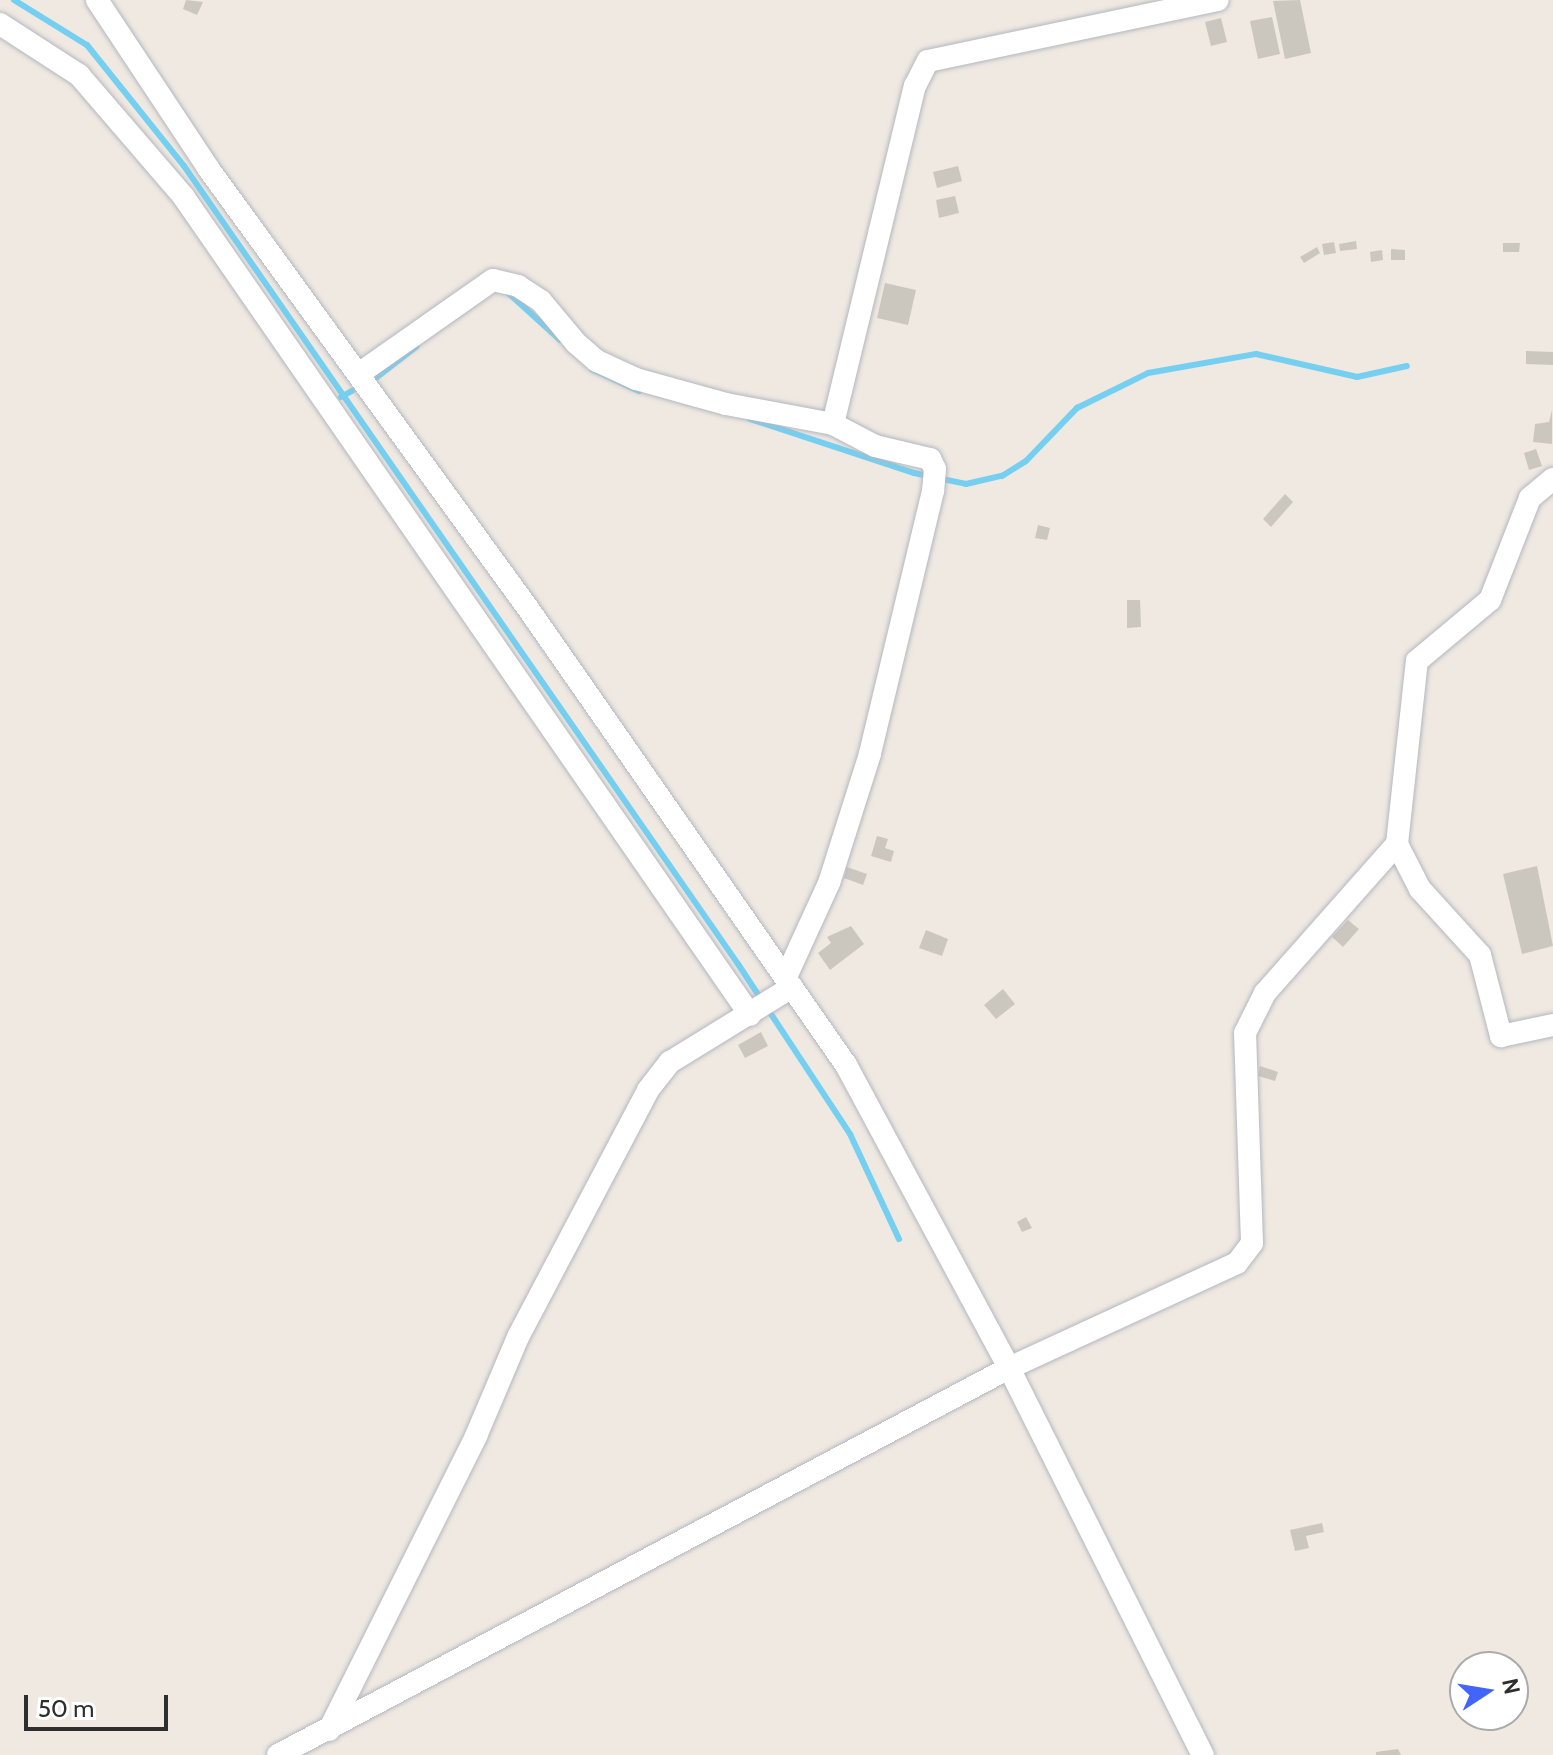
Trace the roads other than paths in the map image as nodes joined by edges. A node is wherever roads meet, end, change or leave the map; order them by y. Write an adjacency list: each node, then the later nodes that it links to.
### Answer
1 (97, 0): 4 (street)
2 (1218, 0): 5 (street)
3 (0, 24): 9 (street)
4 (360, 373): 5 (street); 8 (street)
5 (833, 424): 8 (street)
6 (1553, 479): 7 (street)
7 (1397, 844): 10 (street); 11 (street)
8 (786, 986): 9 (street); 11 (street)
9 (755, 1012): 12 (street)
10 (1553, 1025)
11 (1009, 1368): 12 (street); 14 (street)
12 (329, 1730): 13 (street)
13 (278, 1755)
14 (1203, 1755)

